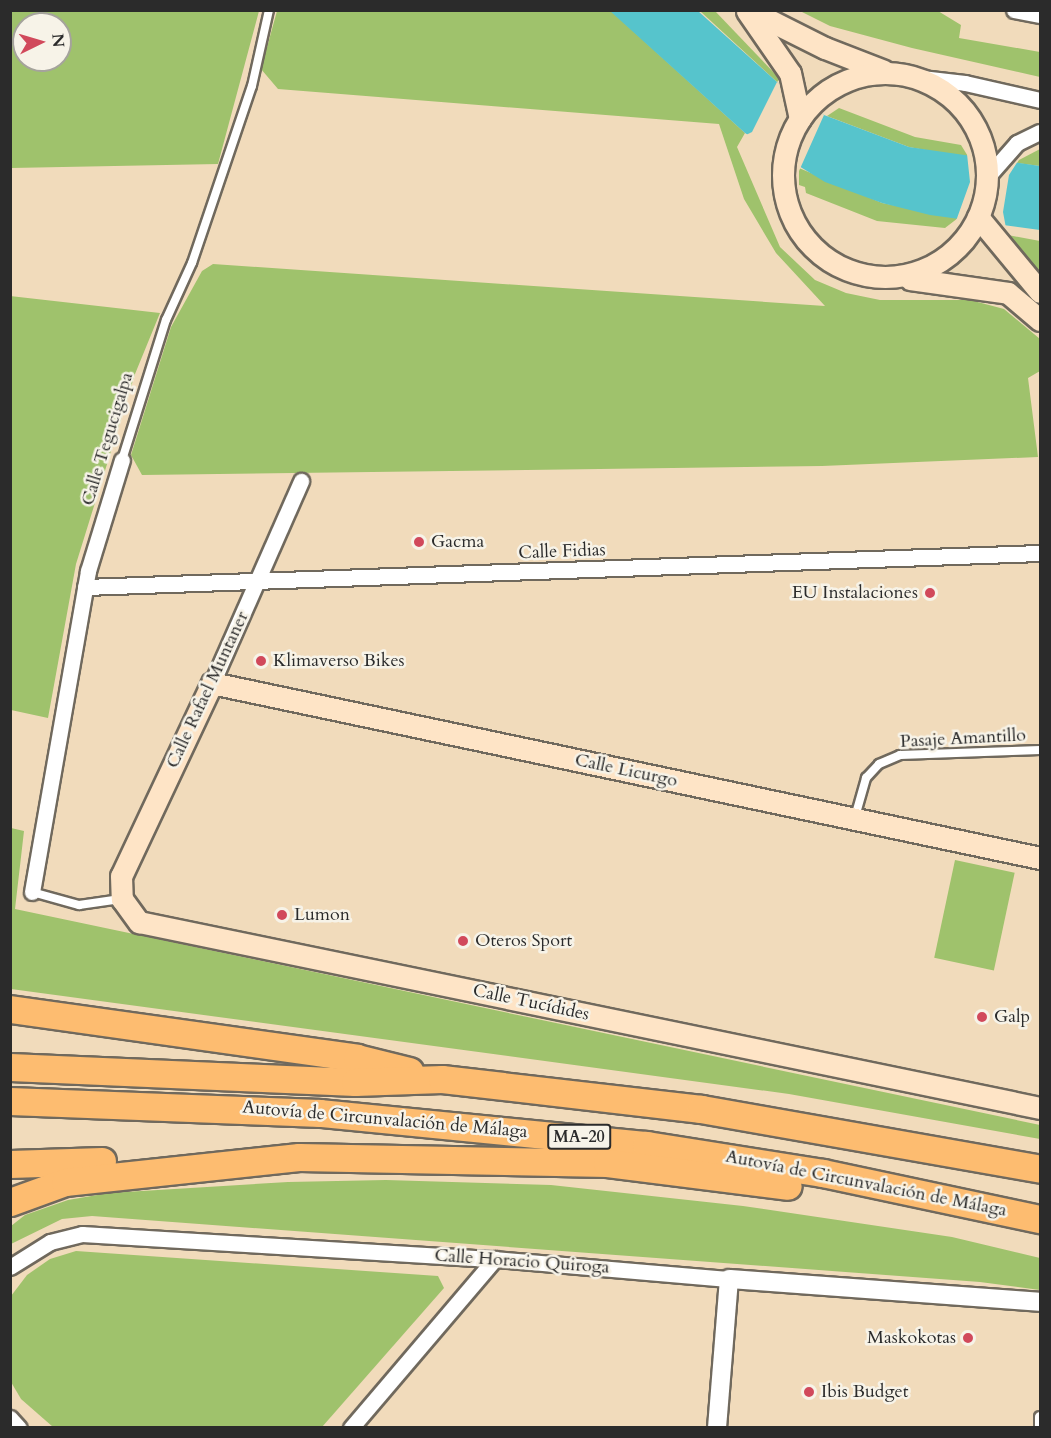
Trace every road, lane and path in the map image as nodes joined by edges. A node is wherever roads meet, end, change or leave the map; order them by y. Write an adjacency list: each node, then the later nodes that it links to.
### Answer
1 (269, 10): 14 (lane, Calle Tegucigalpa)
2 (748, 10): 5 (main road); 7 (main road)
3 (1014, 10): 4 (street)
4 (1041, 15)
5 (897, 74): 6 (street); 7 (main road); 9 (main road)
6 (1041, 100)
7 (802, 106): 11 (main road)
8 (1041, 132): 9 (street)
9 (995, 156): 10 (main road)
10 (979, 225): 11 (main road); 12 (main road)
11 (897, 278): 13 (main road)
12 (1041, 292)
13 (1041, 320)
14 (122, 460): 18 (street, Calle Tegucigalpa)
15 (301, 481): 17 (street, Calle Rafael Muntaner)
16 (1041, 553): 17 (street, Calle Fidias)
17 (256, 583): 18 (street, Calle Fidias); 19 (street, Calle Rafael Muntaner)
18 (85, 587): 23 (street, Calle Tegucigalpa)
19 (212, 683): 21 (main road, Calle Licurgo); 24 (main road, Calle Rafael Muntaner)
20 (1041, 750): 21 (lane, Pasaje Amantillo)
21 (855, 819): 22 (main road, Calle Licurgo)
22 (1041, 858)
23 (32, 892): 24 (lane)
24 (122, 899): 29 (main road, Calle Tucídides)
25 (10, 1009): 27 (highway)
26 (10, 1067): 27 (highway, Autovía de Circunvalación de Málaga / MA-20)
27 (442, 1079): 32 (highway, Autovía de Circunvalación de Málaga / MA-20)
28 (11, 1101): 33 (highway, Autovía de Circunvalación de Málaga / MA-20)
29 (1041, 1108)
30 (256, 1160): 31 (highway); 33 (highway); 34 (highway)
31 (10, 1164)
32 (1041, 1168)
33 (945, 1197): 35 (highway, Autovía de Circunvalación de Málaga / MA-20)
34 (10, 1202)
35 (1041, 1219)
36 (495, 1259): 37 (street, Calle Horacio Quiroga); 38 (street, Calle Horacio Quiroga); 42 (street)
37 (10, 1267)
38 (729, 1279): 39 (street, Calle Horacio Quiroga); 45 (street)
39 (1041, 1302)
40 (1041, 1417): 46 (street)
41 (10, 1418): 43 (street)
42 (351, 1427): 44 (street)
43 (19, 1428)
44 (357, 1428)
45 (717, 1428)
46 (1040, 1428)

